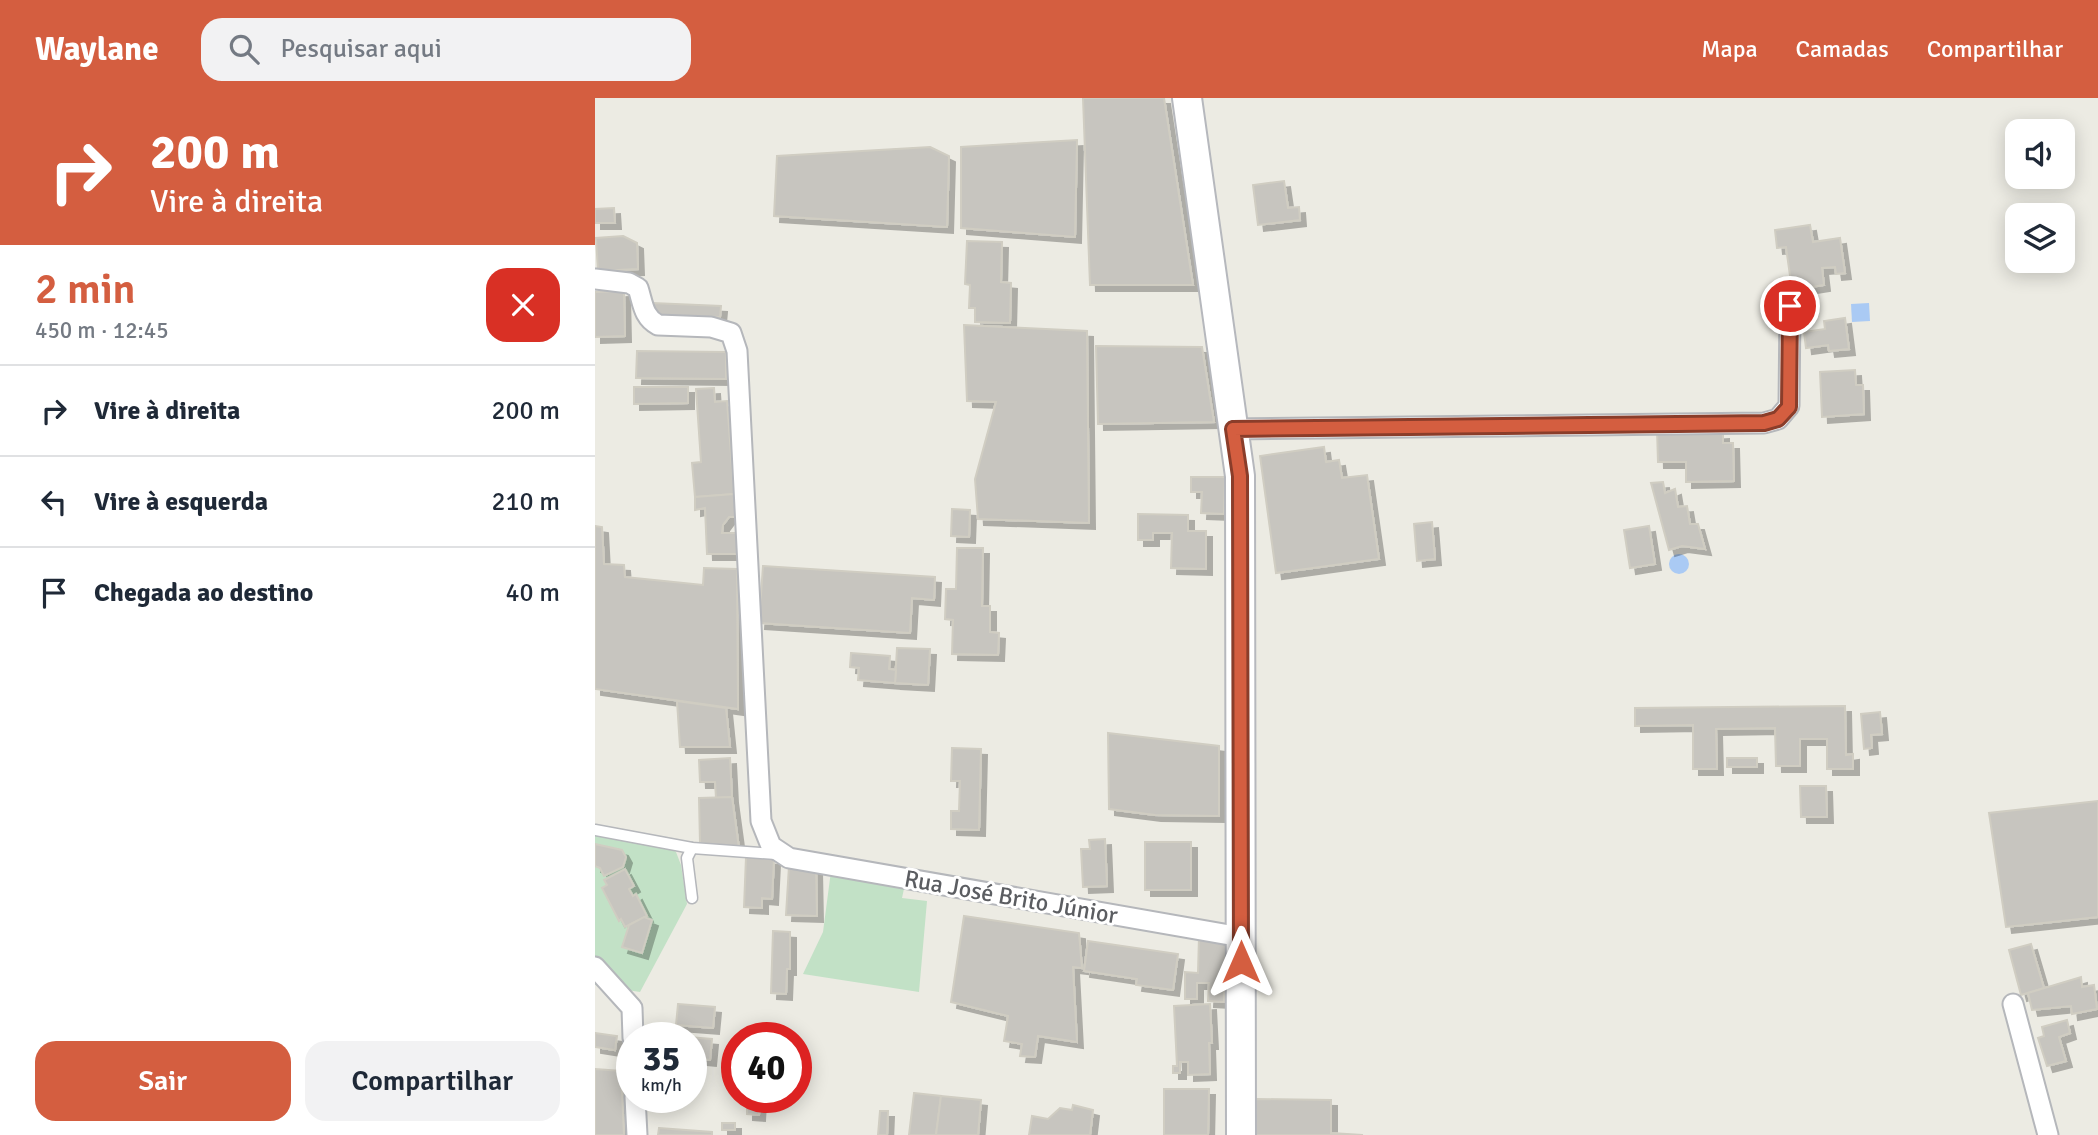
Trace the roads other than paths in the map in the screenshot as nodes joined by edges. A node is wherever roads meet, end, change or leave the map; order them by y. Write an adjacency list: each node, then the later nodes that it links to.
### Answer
1 (1187, 98): 4 (street)
2 (595, 279): 7 (street)
3 (1790, 306): 4 (street)
4 (1233, 429): 9 (street)
5 (595, 830): 6 (lane)
6 (692, 848): 7 (lane); 8 (lane)
7 (783, 854): 9 (street, Rua José Brito Júnior)
8 (692, 898)
9 (1241, 937): 15 (street)
10 (595, 967): 12 (street)
11 (2013, 1004): 16 (street)
12 (632, 1022)
13 (636, 1113): 14 (street)
14 (637, 1135)
15 (1241, 1135)
16 (2049, 1135)

